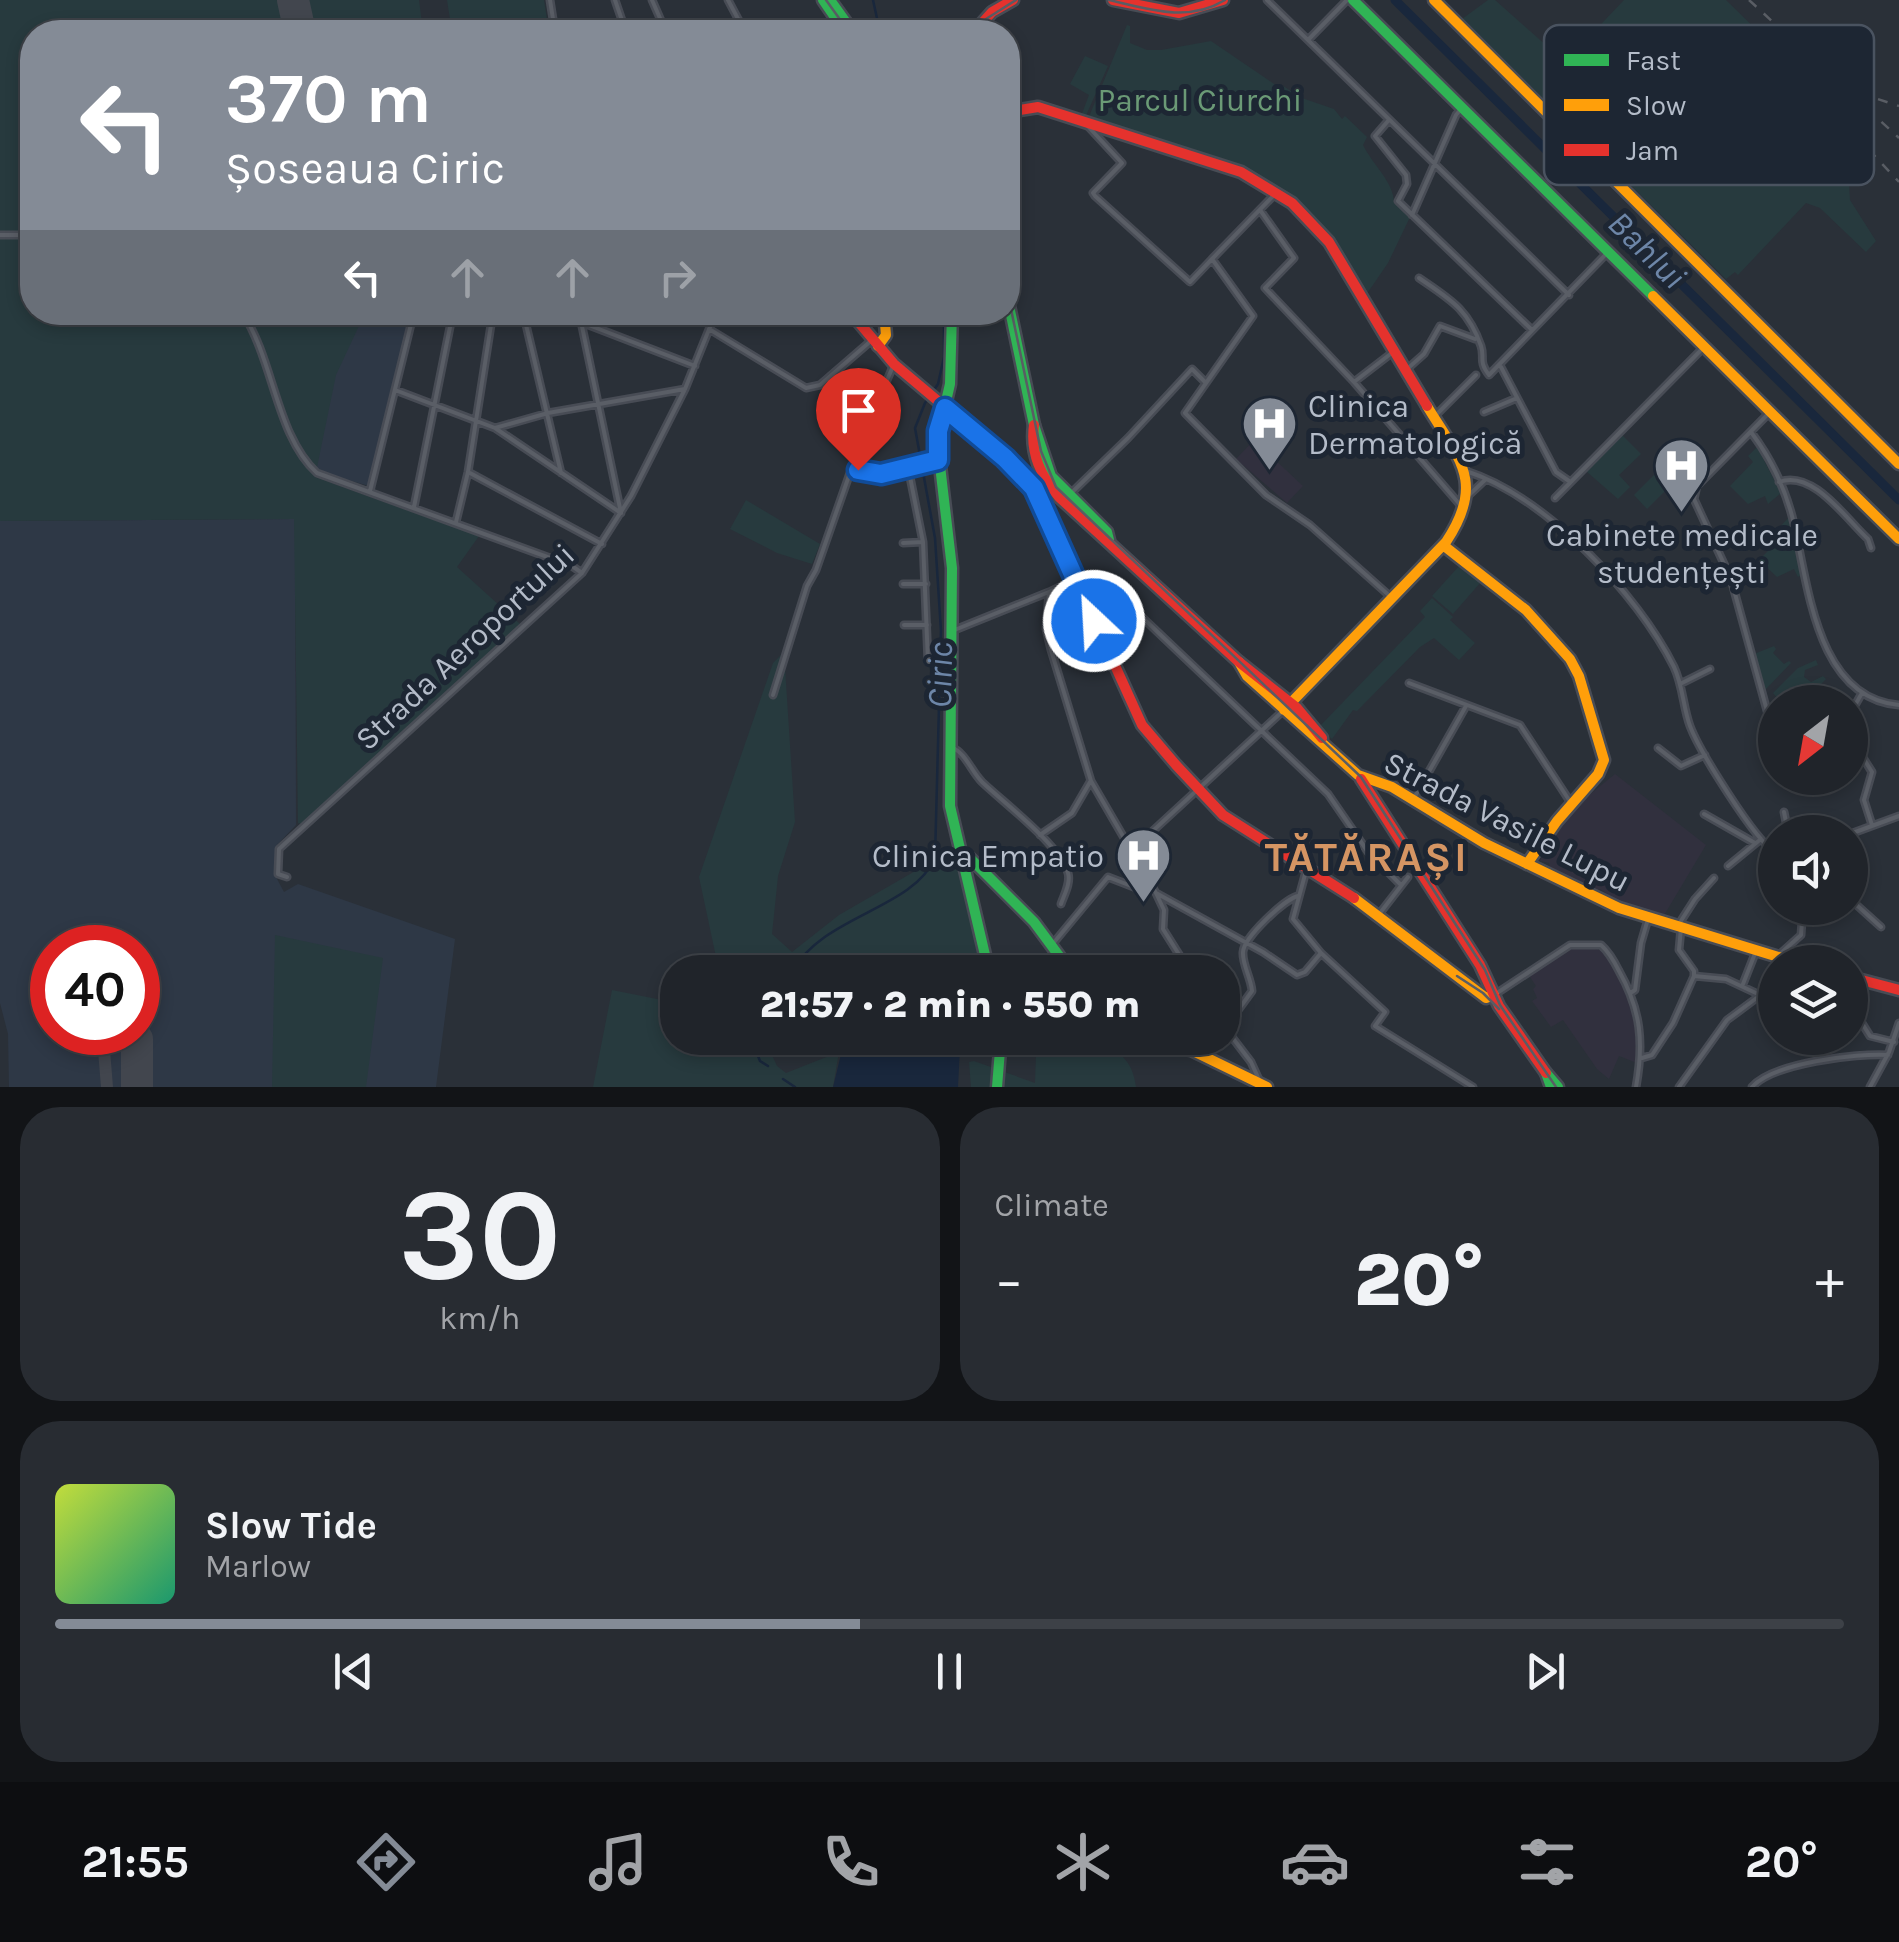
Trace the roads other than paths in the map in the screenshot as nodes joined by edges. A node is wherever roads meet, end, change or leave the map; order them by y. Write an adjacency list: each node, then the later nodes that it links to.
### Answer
1 (1012, 0): 8 (street)
2 (1113, 0): 7 (street)
3 (1222, 0): 7 (street)
4 (1267, 0): 9 (street)
5 (1434, 0): 11 (street)
6 (1348, 1): 9 (street); 10 (street)
7 (1139, 3)
8 (983, 20)
9 (1308, 40): 13 (street)
10 (1462, 108): 15 (street); 20 (street)
11 (1544, 110)
12 (1020, 111): 14 (street)
13 (1390, 120): 15 (street); 19 (street)
14 (1085, 123): 17 (street); 21 (street)
15 (1434, 164): 19 (street); 23 (street)
16 (1619, 185): 63 (street)
17 (1277, 192): 18 (street); 41 (street)
18 (1260, 210): 21 (street); 48 (street)
19 (1412, 215): 37 (street)
20 (1609, 252): 23 (street); 40 (street)
21 (1212, 258): 47 (street)
22 (1419, 278): 38 (street)
23 (1568, 295): 37 (street)
24 (249, 325): 72 (street)
25 (411, 325): 50 (street)
26 (449, 325): 52 (street)
27 (491, 325): 59 (street)
28 (528, 325): 57 (street)
29 (582, 325): 53 (street)
30 (589, 325): 43 (street)
31 (707, 325): 36 (street)
32 (860, 325): 39 (street)
33 (885, 325): 39 (street)
34 (946, 325): 54 (street)
35 (1013, 325): 74 (street, Strada Vasile Lupu)
36 (710, 327): 39 (street); 43 (street, Strada Aeroportului)
37 (1532, 330): 44 (street)
38 (1476, 338): 44 (street); 45 (street)
39 (875, 343): 42 (street)
40 (1705, 346): 56 (street); 70 (street)
41 (1393, 352): 45 (street); 48 (street)
42 (894, 364): 54 (street); 65 (street)
43 (696, 366): 49 (street, Strada Aeroportului)
44 (1500, 366): 51 (street)
45 (1404, 372): 58 (street)
46 (1476, 375): 58 (street)
47 (1205, 382): 74 (street); 91 (street)
48 (1354, 382): 77 (street)
49 (685, 389): 53 (street); 78 (street, Strada Aeroportului)
50 (395, 390): 52 (street); 72 (street)
51 (1518, 398): 55 (street); 70 (street)
52 (434, 404): 59 (street); 76 (street)
53 (600, 404): 57 (street); 78 (street)
54 (945, 408): 62 (street); 87 (street)
55 (1484, 412)
56 (1770, 412): 61 (street); 80 (street)
57 (548, 413): 60 (street); 68 (street)
58 (1434, 417): 67 (street)
59 (476, 420): 60 (street); 66 (street)
60 (494, 428): 68 (street)
61 (1751, 432): 71 (street); 100 (street)
62 (935, 461): 64 (street); 95 (street)
63 (1899, 464)
64 (910, 467): 65 (street); 81 (street)
65 (851, 468): 102 (street)
66 (468, 472): 79 (street); 82 (street)
67 (1466, 472): 69 (street); 73 (street)
68 (562, 474): 78 (street)
69 (1485, 480): 73 (street); 99 (street)
70 (1569, 481): 75 (street)
71 (1779, 482): 85 (street); 101 (street)
72 (370, 491): 76 (street)
73 (1469, 495): 77 (street)
74 (1065, 498): 106 (street, Strada Vasile Lupu)
75 (1555, 498)
76 (414, 506): 79 (street)
77 (1464, 510): 84 (street)
78 (621, 512): 82 (street, Strada Aeroportului)
79 (456, 522): 86 (street)
80 (1899, 539)
81 (922, 542): 83 (street); 89 (street)
82 (602, 544): 86 (street, Strada Aeroportului)
83 (903, 544)
84 (1443, 545): 91 (street); 116 (street)
85 (1871, 548)
86 (582, 574): 130 (street, Strada Aeroportului)
87 (1075, 580): 90 (street); 92 (street)
88 (903, 584): 89 (street)
89 (926, 584): 94 (street)
90 (1050, 592): 95 (street); 112 (street)
91 (1392, 598): 106 (street)
92 (1092, 618): 107 (street); 113 (street)
93 (904, 625): 94 (street)
94 (927, 625): 96 (street)
95 (952, 631): 108 (street)
96 (928, 662)
97 (1710, 669): 99 (street)
98 (1408, 683): 105 (street)
99 (1680, 684): 110 (street)
100 (1760, 685)
101 (1854, 685)
102 (773, 695)
103 (1868, 696): 104 (street)
104 (1899, 704)
105 (1466, 706): 115 (street); 116 (street)
106 (1287, 707): 107 (street); 111 (street, Strada Vasile Lupu)
107 (1262, 730): 113 (street); 133 (street)
108 (951, 747): 123 (street); 126 (street)
109 (1658, 748): 110 (street)
110 (1705, 755): 124 (street)
111 (1358, 775): 115 (street, Strada Vasile Lupu); 157 (street)
112 (1091, 781): 123 (street); 125 (street)
113 (1198, 789): 125 (street); 129 (street)
114 (1865, 795): 121 (street)
115 (1413, 800): 127 (street, Strada Vasile Lupu)
116 (1572, 803): 127 (street)
117 (1784, 812): 119 (street)
118 (1704, 814): 124 (street)
119 (1785, 815)
120 (1899, 816): 121 (street)
121 (1872, 826): 122 (street)
122 (1868, 827)
123 (1040, 835): 137 (street)
124 (1758, 841): 128 (street)
125 (1131, 851): 134 (street)
126 (960, 853): 146 (street); 149 (street)
127 (1526, 865): 140 (street, Strada Vasile Lupu)
128 (1728, 866)
129 (1307, 870): 136 (street); 138 (street)
130 (287, 877)
131 (1408, 877): 133 (street)
132 (1714, 878): 143 (street)
133 (1401, 885): 138 (street)
134 (1152, 886): 135 (street); 146 (street)
135 (1156, 893): 144 (street); 151 (street)
136 (1298, 896): 144 (street); 148 (street)
137 (1062, 904)
138 (1379, 914): 157 (street)
139 (1868, 916): 142 (street)
140 (1648, 919): 143 (street, Strada Vasile Lupu); 156 (street)
141 (1802, 925): 145 (street)
142 (1881, 927)
143 (1679, 928): 147 (street, Strada Vasile Lupu); 152 (street)
144 (1246, 944): 148 (street); 159 (street)
145 (1789, 945)
146 (1051, 946): 150 (street)
147 (1756, 951): 154 (street)
148 (1321, 954): 168 (street)
149 (985, 955)
150 (1058, 955)
151 (1180, 955)
152 (1694, 976): 154 (street); 167 (street)
153 (1868, 982): 155 (street)
154 (1742, 984): 158 (street)
155 (1899, 990)
156 (1632, 992): 157 (street); 167 (street)
157 (1486, 994): 173 (street)
158 (1758, 996): 175 (street)
159 (1240, 1006)
160 (1899, 1023): 162 (street)
161 (1868, 1033): 162 (street)
162 (1894, 1042): 166 (street)
163 (1240, 1047): 169 (street)
164 (999, 1055): 170 (street)
165 (1202, 1055): 169 (street)
166 (1888, 1055): 176 (street); 177 (street)
167 (1642, 1058): 174 (street)
168 (1460, 1078): 171 (street); 172 (street)
169 (1264, 1085)
170 (996, 1087)
171 (1455, 1087)
172 (1474, 1087)
173 (1555, 1087)
174 (1636, 1087)
175 (1678, 1087)
176 (1752, 1087)
177 (1870, 1087)

